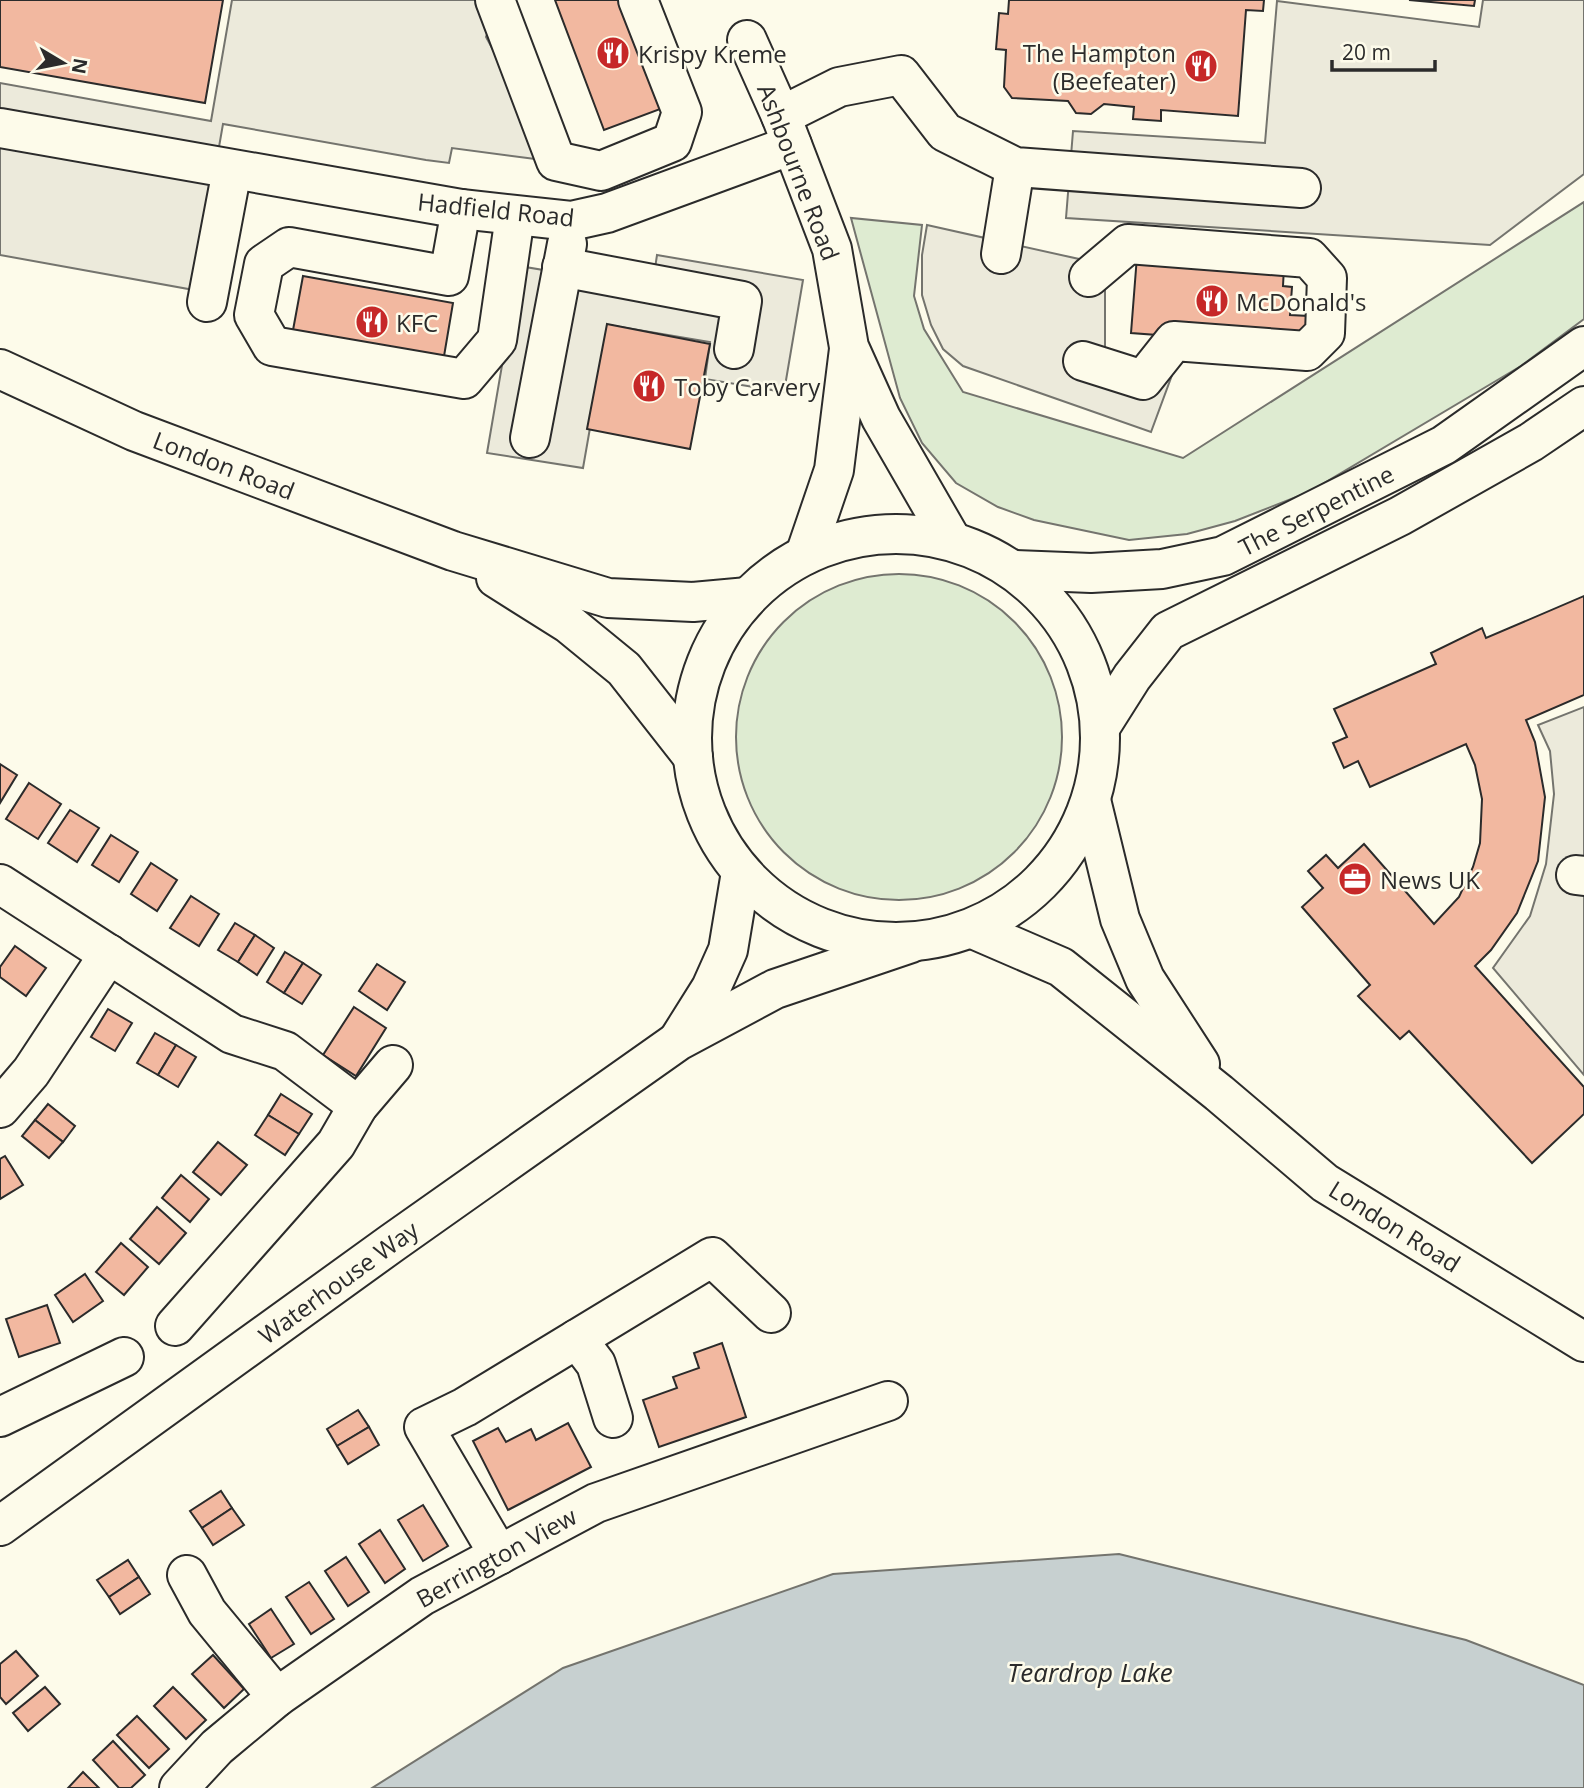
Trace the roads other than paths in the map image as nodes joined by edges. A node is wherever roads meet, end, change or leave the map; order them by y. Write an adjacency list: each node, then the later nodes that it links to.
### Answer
1 (495, 0): 2 (main road)
2 (638, 0)
3 (747, 40): 5 (main road, Ashbourne Road)
4 (0, 128): 7 (main road, Hadfield Road)
5 (786, 131): 6 (main road, Hadfield Road); 11 (main road, Hadfield Road); 17 (main road, Ashbourne Road)
6 (1015, 167): 8 (main road); 12 (main road)
7 (232, 170): 9 (main road, Hadfield Road); 15 (main road)
8 (1301, 188)
9 (461, 209): 10 (main road, Hadfield Road); 10 (main road)
10 (515, 216): 11 (main road, Hadfield Road)
11 (571, 221): 13 (main road)
12 (1001, 254)
13 (562, 267): 18 (main road); 23 (main road)
14 (1089, 277): 19 (main road)
15 (207, 302)
16 (1584, 346): 28 (main road, The Serpentine)
17 (849, 347): 25 (main road, Ashbourne Road); 27 (main road, Ashbourne Road)
18 (734, 349)
19 (1083, 361)
20 (0, 369): 26 (main road, London Road)
21 (1584, 406): 24 (main road, The Serpentine)
22 (1584, 430): 24 (main road)
23 (530, 438)
24 (1531, 442): 30 (main road, The Serpentine)
25 (952, 541): 27 (main road); 28 (main road)
26 (453, 551): 29 (main road, London Road); 31 (main road, London Road)
27 (805, 555): 29 (main road)
28 (1014, 570): 30 (main road)
29 (748, 597): 31 (main road)
30 (1101, 726): 32 (main road)
31 (693, 757): 33 (main road)
32 (1091, 800): 35 (main road); 40 (main road, London Road)
33 (741, 872): 36 (main road); 38 (main road, Waterhouse Way)
34 (0, 884): 37 (main road)
35 (973, 929): 36 (main road); 40 (main road, London Road)
36 (911, 943): 38 (main road, Waterhouse Way)
37 (109, 954): 41 (main road); 42 (main road)
38 (678, 1041): 51 (main road, Waterhouse Way)
39 (393, 1065): 41 (main road)
40 (1219, 1093): 46 (main road, London Road)
41 (358, 1105): 44 (main road)
42 (0, 1108)
43 (771, 1313): 45 (main road)
44 (175, 1325)
45 (577, 1339): 50 (main road); 52 (main road)
46 (1584, 1342)
47 (124, 1357): 49 (main road)
48 (867, 1398): 52 (main road, Berrington View)
49 (0, 1417)
50 (613, 1418)
51 (0, 1526)
52 (499, 1555): 54 (main road, Berrington View)
53 (187, 1575): 54 (main road)
54 (277, 1697): 55 (main road, Berrington View)
55 (179, 1788)

